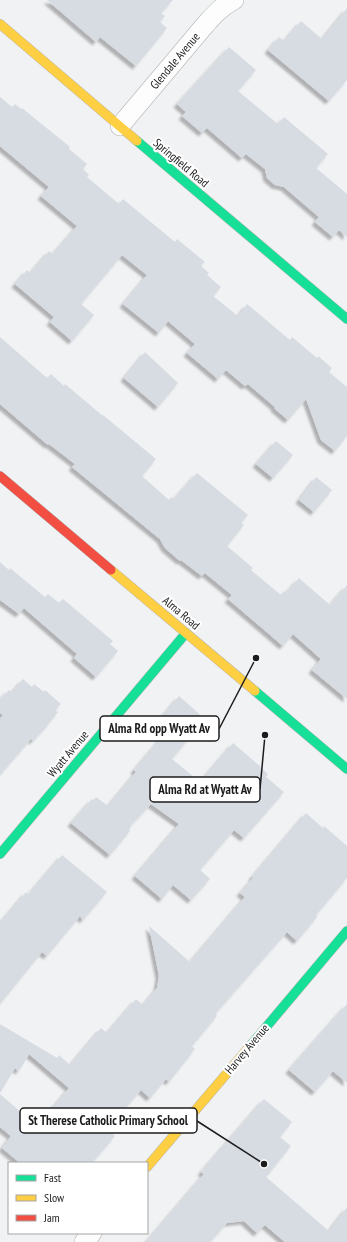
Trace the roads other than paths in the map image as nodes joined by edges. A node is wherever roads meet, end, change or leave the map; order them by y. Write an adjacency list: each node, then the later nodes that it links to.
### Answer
1 (234, 0): 3 (street, Glendale Avenue)
2 (0, 24): 3 (street, Springfield Road)
3 (120, 126): 4 (street, Springfield Road)
4 (347, 319)
5 (0, 476): 6 (street, Alma Road)
6 (186, 633): 7 (street, Alma Road); 8 (street, Wyatt Avenue)
7 (347, 769)
8 (0, 854)
9 (347, 931): 10 (street, Harvey Avenue)
10 (148, 1167)
11 (91, 1234): 12 (street)
12 (84, 1242)

